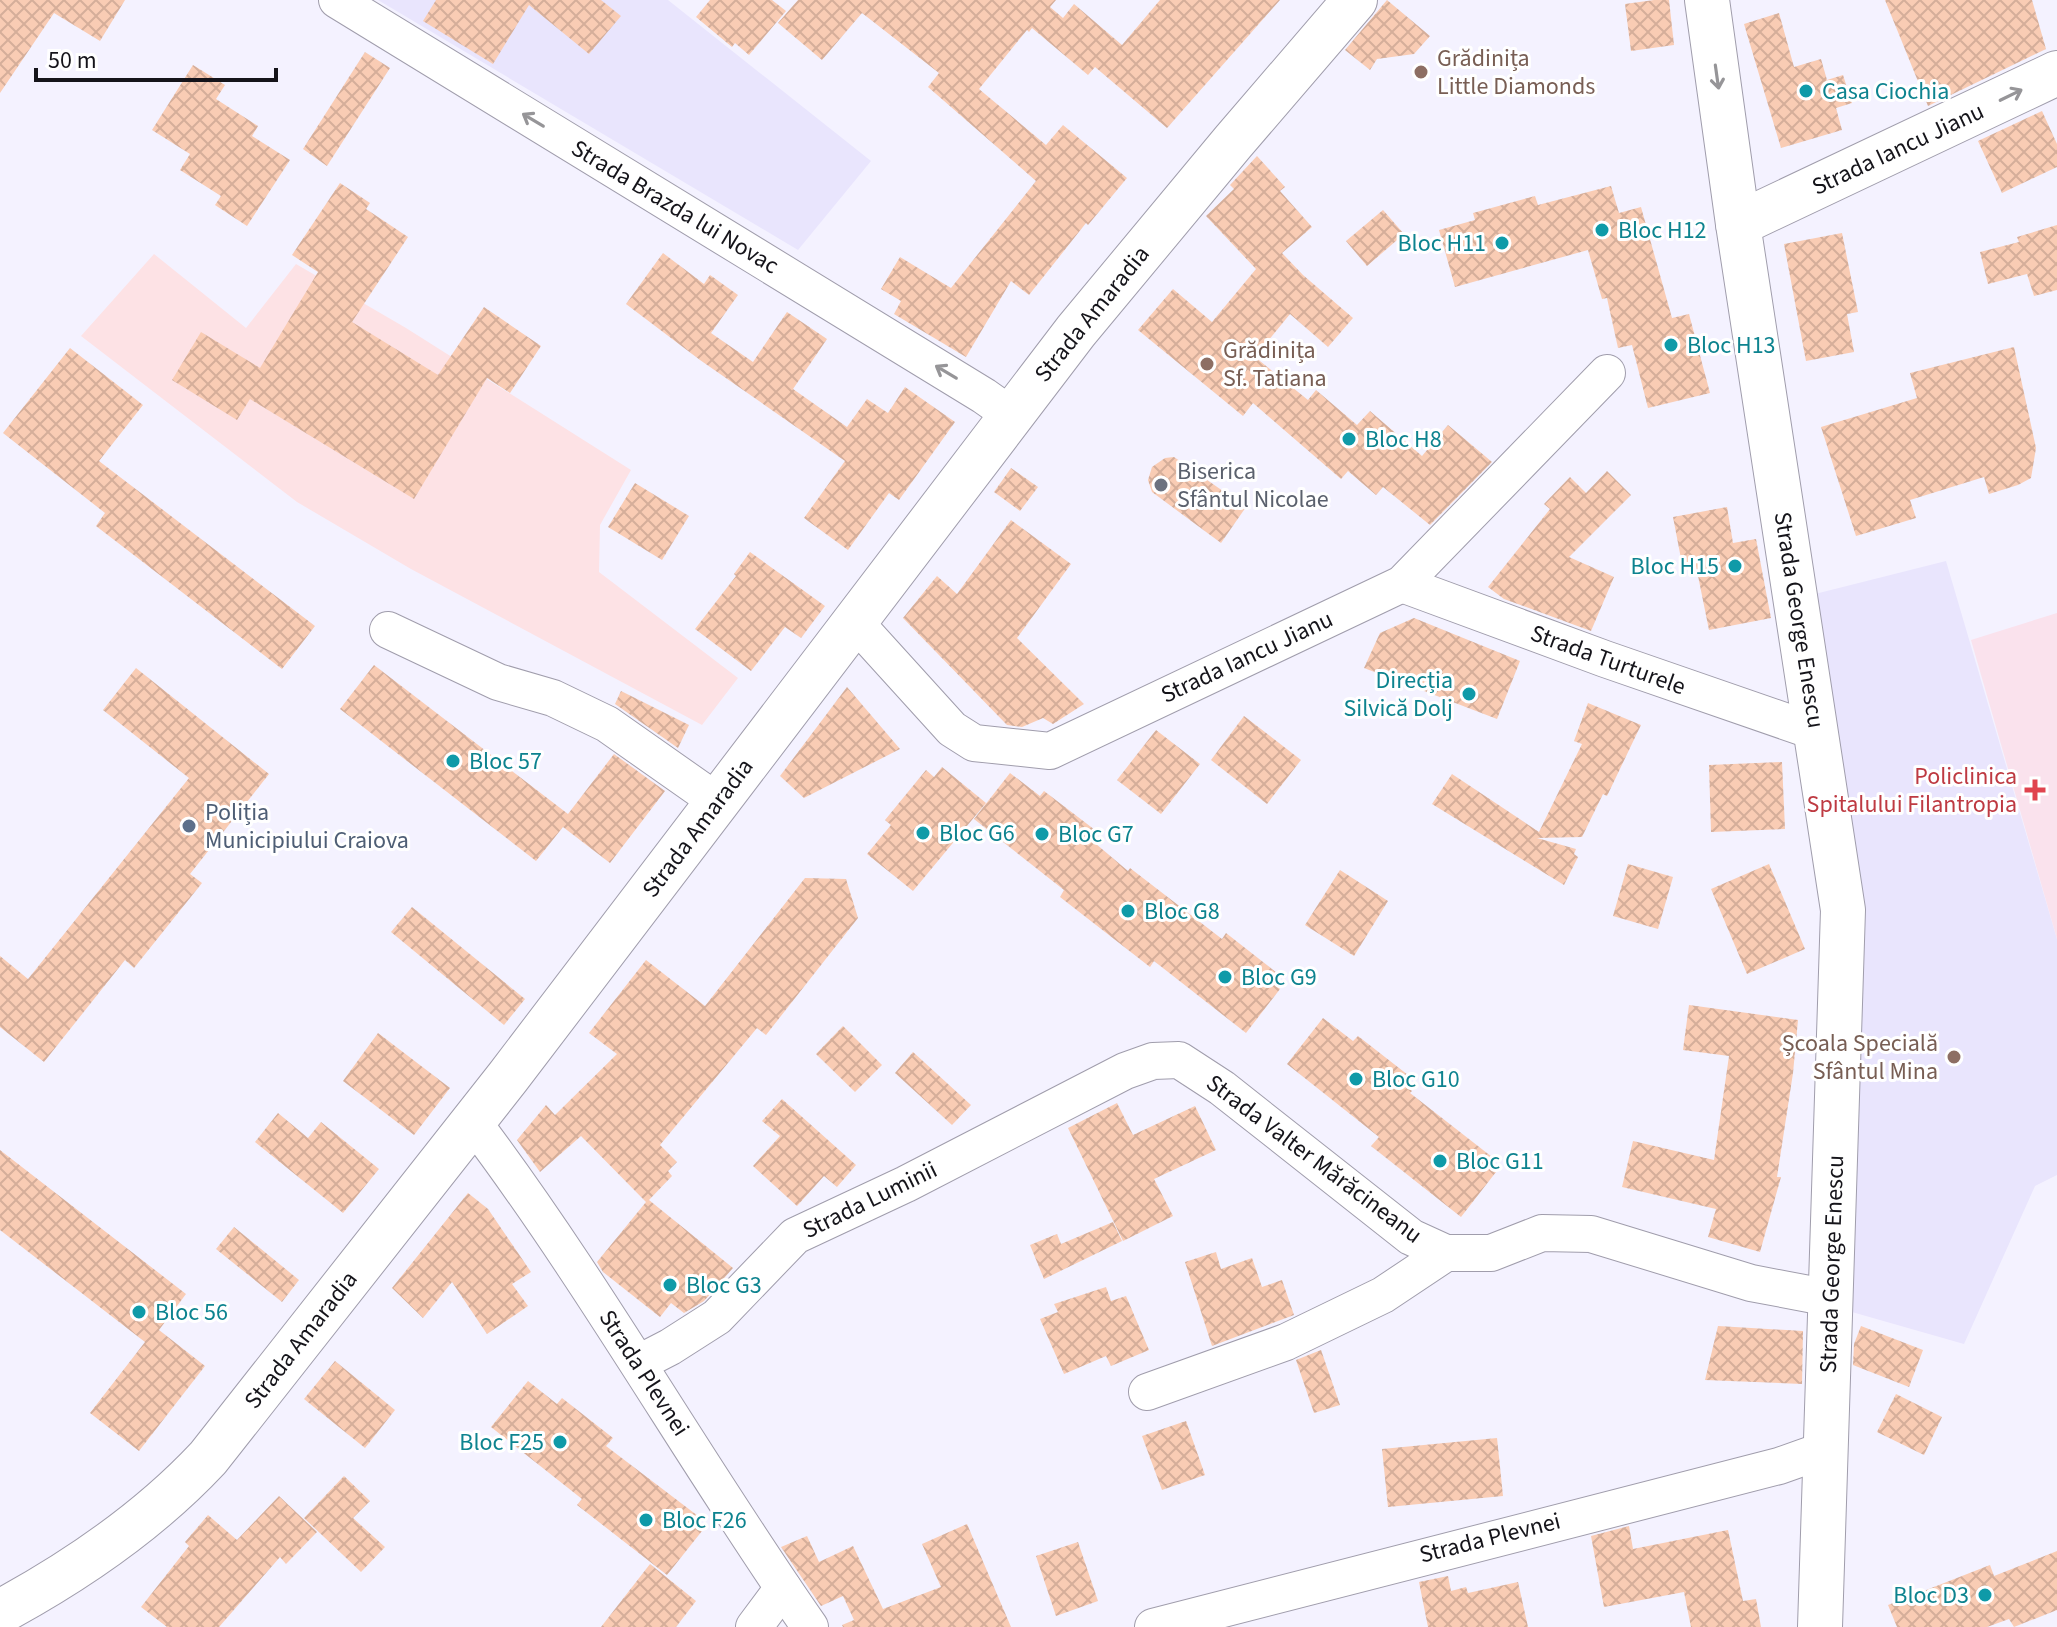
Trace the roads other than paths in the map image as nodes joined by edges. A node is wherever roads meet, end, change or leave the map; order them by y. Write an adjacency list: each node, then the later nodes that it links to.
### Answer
1 (337, 0): 7 (street, Strada Brazda lui Novac, one-way to 1)
2 (1355, 0): 7 (main road, Strada Amaradia)
3 (1707, 0): 5 (main road, Strada George Enescu, one-way to 5)
4 (2057, 73): 5 (main road, Strada Iancu Jianu, one-way to 4)
5 (1738, 224): 11 (main road, Strada George Enescu)
6 (1607, 373): 8 (street, Strada Iancu Jianu)
7 (1011, 415): 9 (main road, Strada Amaradia)
8 (1402, 584): 9 (street, Strada Iancu Jianu); 11 (street, Strada Turturele)
9 (854, 621): 12 (main road, Strada Amaradia)
10 (388, 630): 12 (street)
11 (1816, 732): 16 (main road, Strada George Enescu)
12 (718, 802): 14 (main road, Strada Amaradia)
13 (1125, 1071): 15 (street, Strada Valter Mărăcineanu); 17 (street, Strada Luminii)
14 (473, 1122): 17 (street, Strada Plevnei); 21 (main road, Strada Amaradia)
15 (1446, 1253): 16 (street, Strada Valter Mărăcineanu); 18 (street)
16 (1830, 1298): 19 (main road, Strada George Enescu)
17 (639, 1363): 20 (street, Strada Plevnei)
18 (1147, 1392)
19 (1827, 1449): 24 (street, Strada Plevnei); 25 (main road, Strada George Enescu)
20 (783, 1588): 22 (street); 23 (street, Strada Plevnei)
21 (0, 1612)
22 (754, 1627)
23 (810, 1627)
24 (1153, 1627)
25 (1820, 1627)

